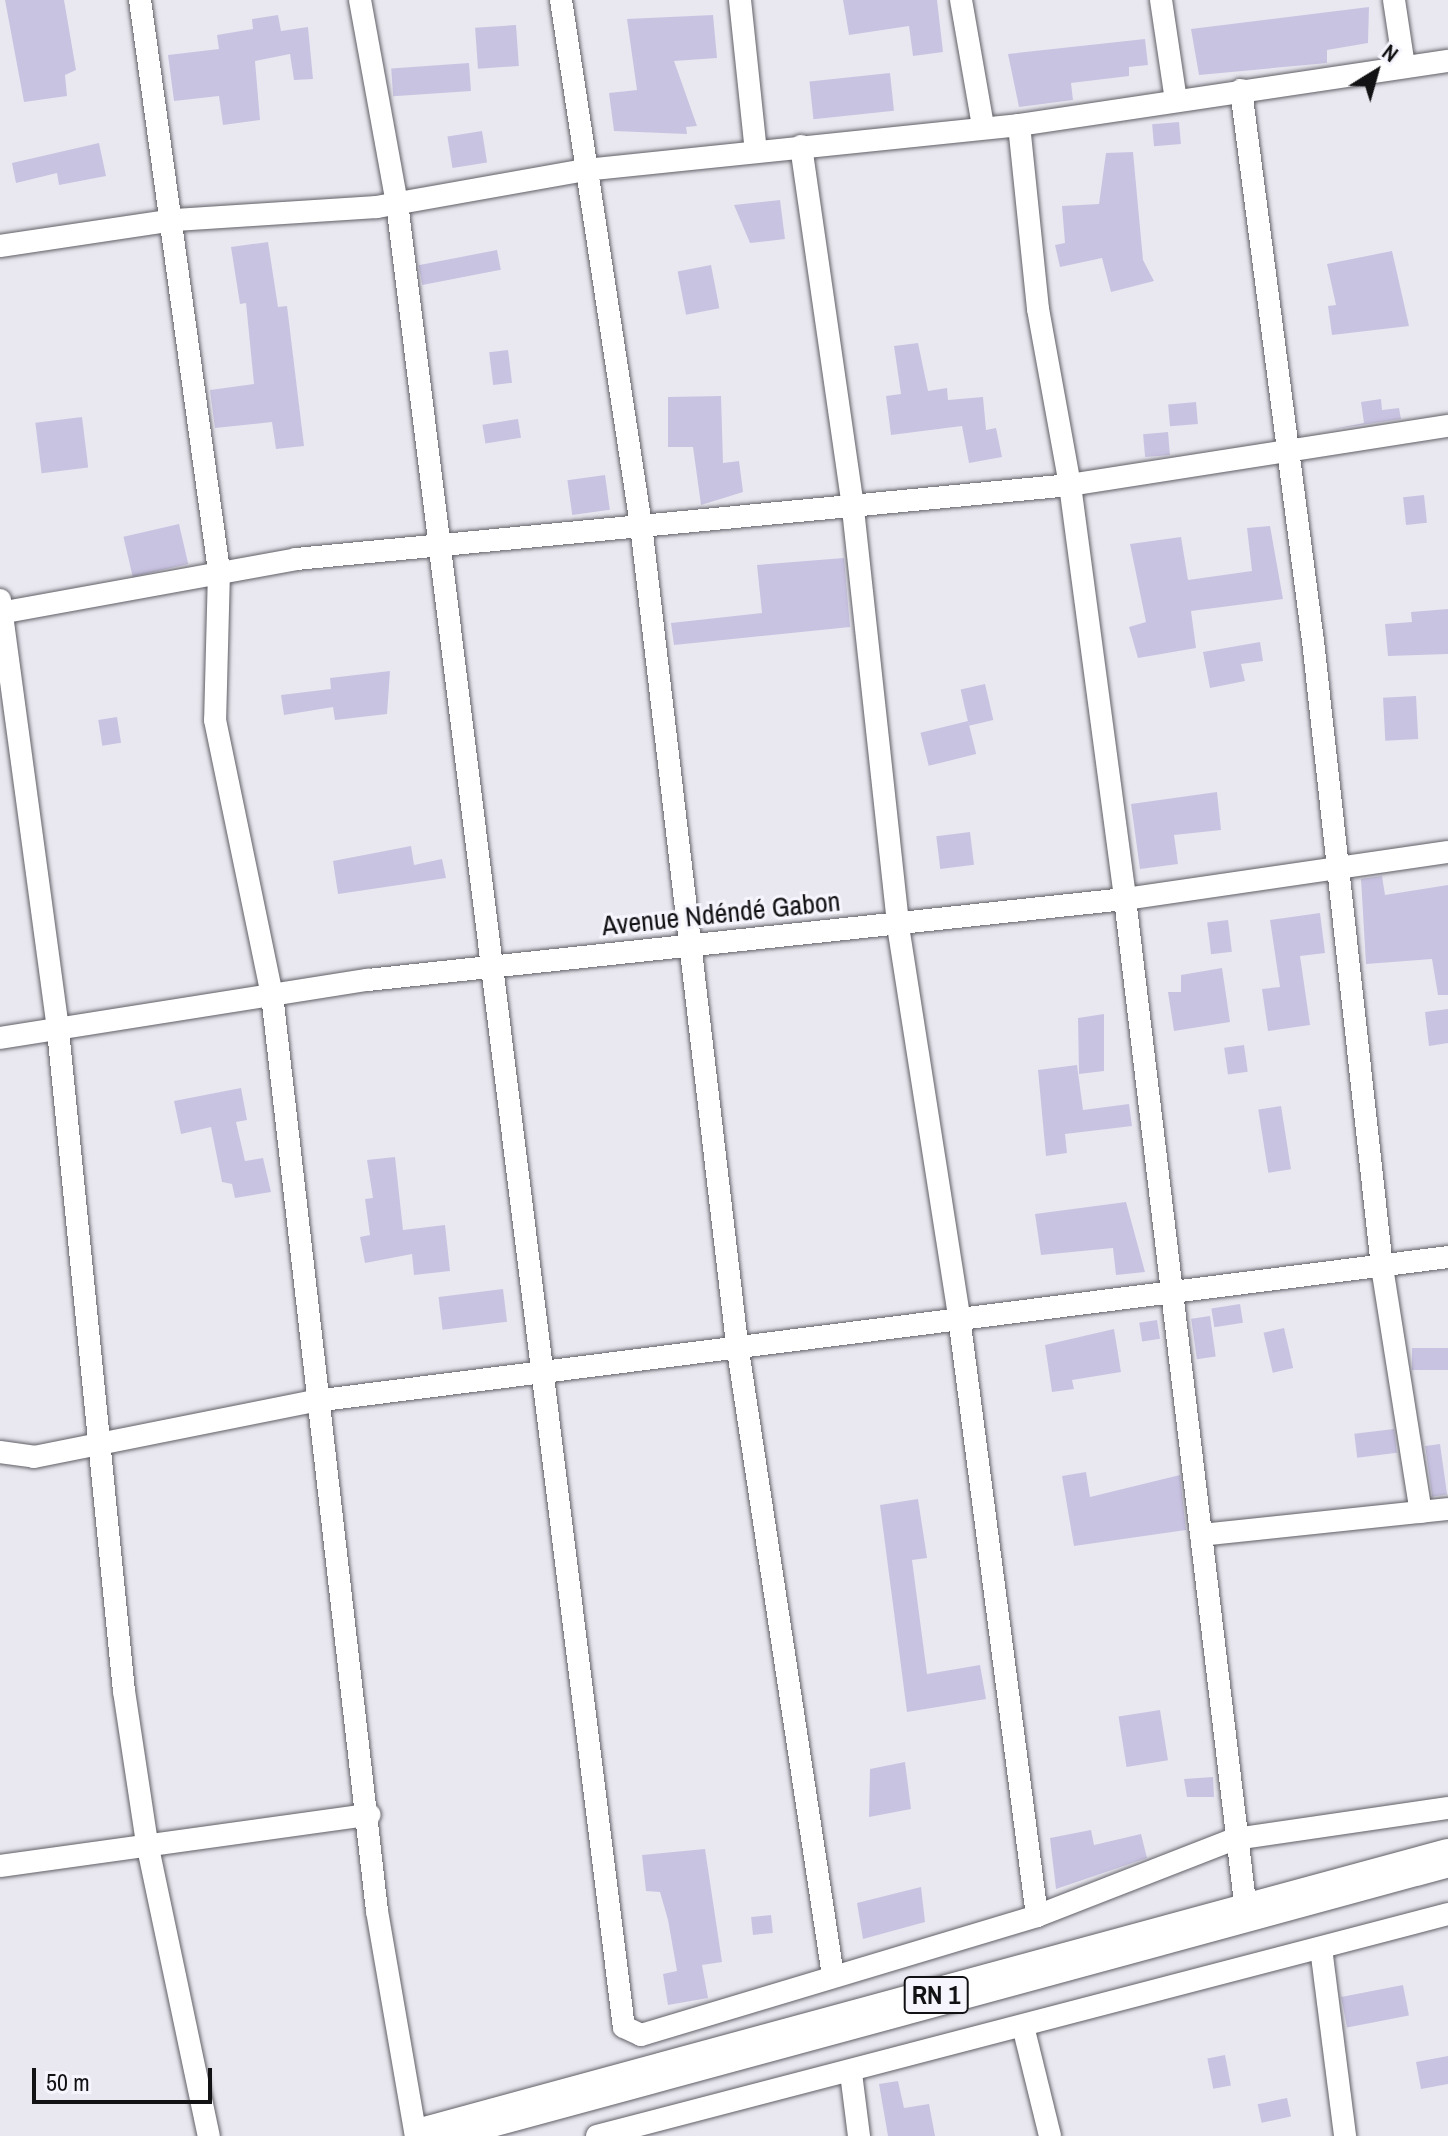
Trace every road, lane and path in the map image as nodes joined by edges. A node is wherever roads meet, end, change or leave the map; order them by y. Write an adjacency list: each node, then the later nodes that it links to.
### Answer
1 (140, 0): 18 (street)
2 (360, 0): 17 (street)
3 (561, 0): 16 (street)
4 (740, 0): 15 (street)
5 (961, 0): 13 (street)
6 (1161, 0): 11 (street)
7 (1394, 0): 9 (street)
8 (1448, 61): 9 (street)
9 (1404, 66): 10 (street)
10 (1241, 90): 11 (street); 21 (street)
11 (1176, 100): 12 (street)
12 (1019, 125): 13 (street); 22 (street)
13 (983, 126): 14 (street)
14 (801, 146): 15 (street); 23 (street)
15 (756, 151): 16 (street)
16 (585, 170): 17 (street); 24 (street)
17 (397, 203): 18 (street); 25 (street)
18 (175, 220): 19 (street); 26 (street)
19 (0, 246)
20 (1448, 426): 21 (street)
21 (1288, 450): 22 (street); 29 (street)
22 (1070, 485): 23 (street); 30 (street)
23 (853, 509): 24 (street); 31 (street)
24 (641, 525): 25 (street); 32 (street)
25 (435, 541): 26 (street); 33 (street)
26 (219, 571): 27 (street); 34 (street)
27 (1, 609): 35 (street)
28 (1448, 852): 29 (street, Avenue Ndéndé Gabon)
29 (1337, 868): 30 (street, Avenue Ndéndé Gabon); 38 (street)
30 (1125, 899): 31 (street, Avenue Ndéndé Gabon); 39 (street)
31 (898, 926): 32 (street, Avenue Ndéndé Gabon); 40 (street)
32 (694, 944): 33 (street, Avenue Ndéndé Gabon); 41 (street)
33 (492, 969): 34 (street, Avenue Ndéndé Gabon); 42 (street)
34 (272, 995): 35 (street, Avenue Ndéndé Gabon); 43 (street)
35 (58, 1030): 36 (street, Avenue Ndéndé Gabon); 44 (street)
36 (0, 1038)
37 (1448, 1257): 38 (street)
38 (1382, 1267): 39 (street); 47 (street)
39 (1172, 1290): 40 (street); 48 (street)
40 (959, 1317): 41 (street); 57 (street)
41 (737, 1344): 42 (street); 59 (street)
42 (540, 1371): 43 (street); 59 (street)
43 (315, 1401): 44 (street); 50 (street)
44 (99, 1444): 45 (street); 52 (street)
45 (0, 1452)
46 (1448, 1509): 47 (street)
47 (1421, 1512): 48 (street)
48 (1201, 1535): 51 (street)
49 (1448, 1808): 51 (street)
50 (369, 1815): 52 (street); 64 (street)
51 (1235, 1839): 55 (street); 57 (street)
52 (147, 1843): 54 (street); 63 (street)
53 (1448, 1858): 55 (highway, RN 1)
54 (0, 1866)
55 (1246, 1911): 65 (highway, RN 1)
56 (1448, 1914): 58 (street)
57 (1037, 1916): 59 (street)
58 (1321, 1948): 60 (street); 69 (street)
59 (833, 1976)
60 (1023, 2026): 61 (street); 68 (street)
61 (851, 2073): 62 (street); 67 (street)
62 (663, 2127): 66 (street)
63 (209, 2136)
64 (416, 2136)
65 (425, 2136)
66 (597, 2136)
67 (859, 2136)
68 (1050, 2136)
69 (1345, 2136)

